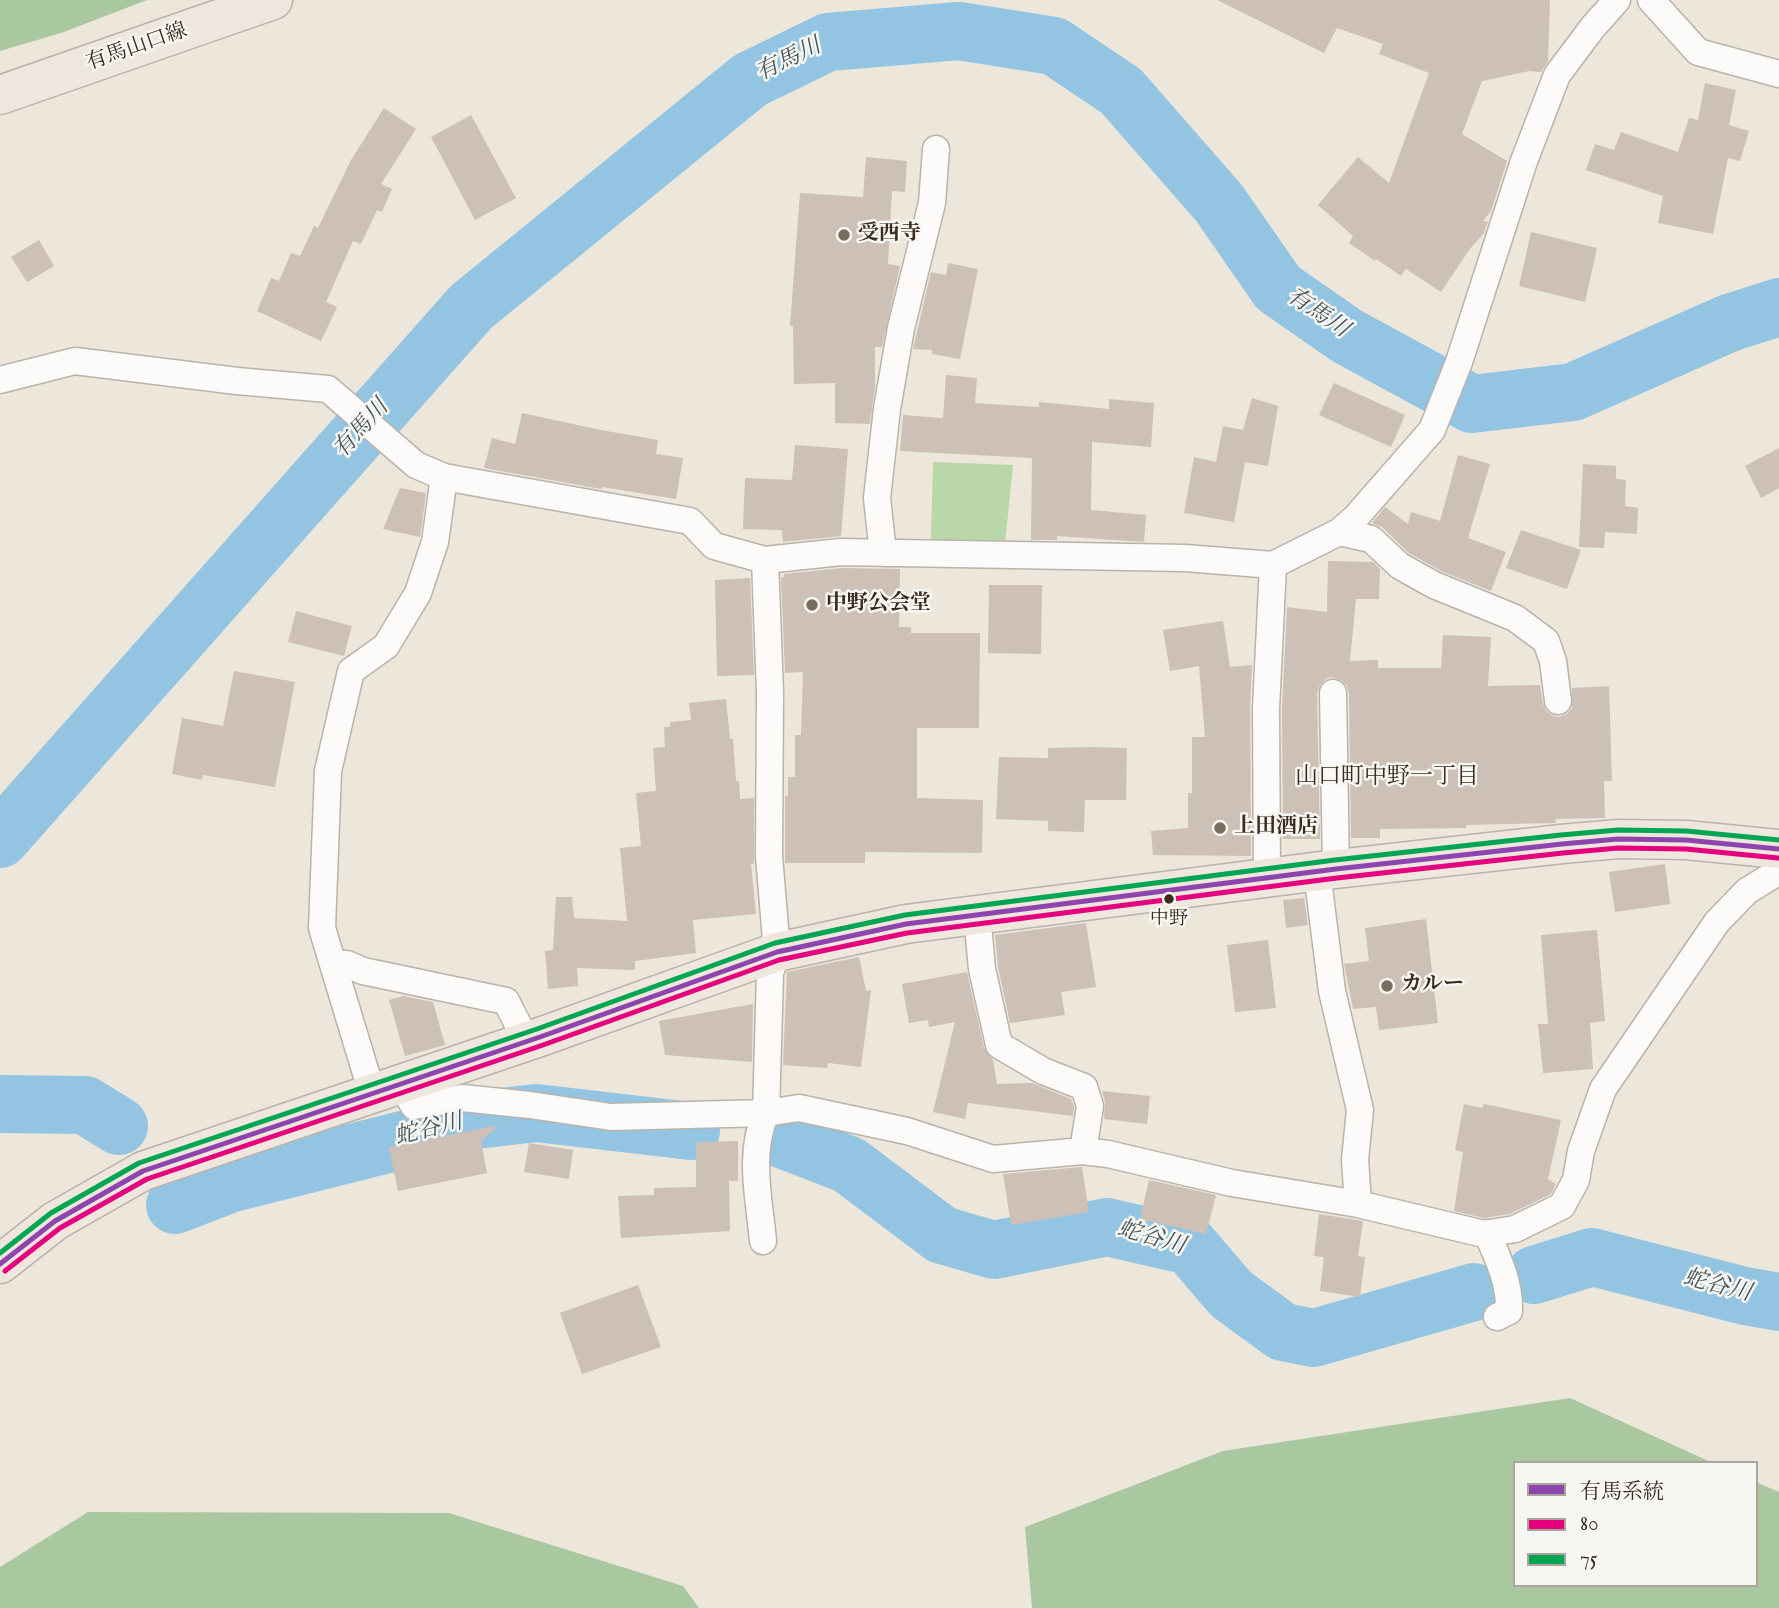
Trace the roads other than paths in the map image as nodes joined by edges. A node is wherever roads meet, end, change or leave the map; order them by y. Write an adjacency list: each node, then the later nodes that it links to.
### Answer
1 (273, 0): 5 (main road, 有馬山口線)
2 (1617, 0): 9 (street)
3 (1651, 0): 4 (street)
4 (1779, 74)
5 (0, 95)
6 (936, 149): 10 (street)
7 (0, 380): 8 (street)
8 (444, 477): 11 (street); 21 (street)
9 (1339, 532): 12 (street); 14 (street)
10 (883, 552): 11 (street); 12 (street)
11 (765, 560): 20 (street)
12 (1273, 565): 18 (street)
13 (1332, 693): 17 (street)
14 (1558, 701)
15 (1779, 849): 17 (main road)
16 (1779, 860): 27 (street)
17 (1327, 870): 18 (main road); 26 (street)
18 (1266, 877): 19 (main road)
19 (977, 915): 20 (main road); 25 (street)
20 (777, 952): 22 (main road); 24 (street)
21 (333, 964): 22 (street); 23 (street)
22 (527, 1042): 23 (main road)
23 (386, 1088): 24 (street); 29 (main road)
24 (766, 1113): 25 (street); 28 (street)
25 (1083, 1151): 26 (street)
26 (1358, 1204): 27 (street)
27 (1488, 1233): 30 (street)
28 (763, 1241)
29 (0, 1264)
30 (1497, 1317)

